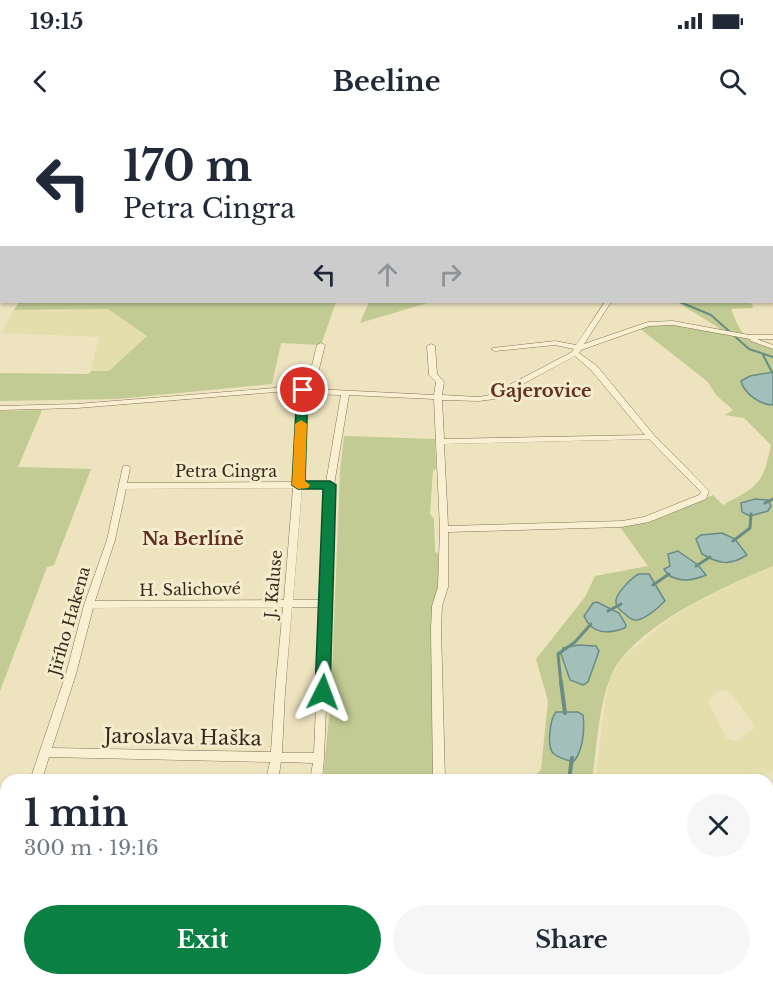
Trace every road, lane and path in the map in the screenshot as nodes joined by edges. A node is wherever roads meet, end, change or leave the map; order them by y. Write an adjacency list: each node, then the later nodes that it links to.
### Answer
1 (607, 303): 8 (street)
2 (773, 337): 3 (street)
3 (749, 338): 6 (street); 8 (street)
4 (321, 345): 9 (street, J. Kaluse)
5 (431, 346): 11 (street)
6 (773, 347)
7 (495, 349): 8 (street)
8 (577, 350): 11 (street); 13 (street)
9 (307, 390): 10 (street); 12 (street); 16 (street, J. Kaluse)
10 (345, 394): 11 (street); 17 (street)
11 (438, 396): 14 (street)
12 (0, 408)
13 (651, 437): 14 (street); 19 (street)
14 (441, 442): 19 (street)
15 (126, 468): 18 (street, Jiřího Hakena)
16 (298, 485): 17 (street, Petra Cingra); 18 (street, Petra Cingra); 20 (street, J. Kaluse)
17 (330, 485): 21 (street)
18 (122, 486): 22 (street, Jiřího Hakena)
19 (444, 528): 29 (street)
20 (288, 603): 21 (street, H. Salichové); 22 (street, H. Salichové); 24 (street, J. Kaluse)
21 (327, 603): 25 (street)
22 (89, 605): 23 (street, Jiřího Hakena)
23 (46, 752): 24 (street, Jaroslava Haška); 26 (street, Jiřího Hakena)
24 (278, 757): 25 (street, Jaroslava Haška); 27 (street, J. Kaluse)
25 (319, 758): 28 (street)
26 (38, 774)
27 (274, 774)
28 (317, 774)
29 (439, 774)

